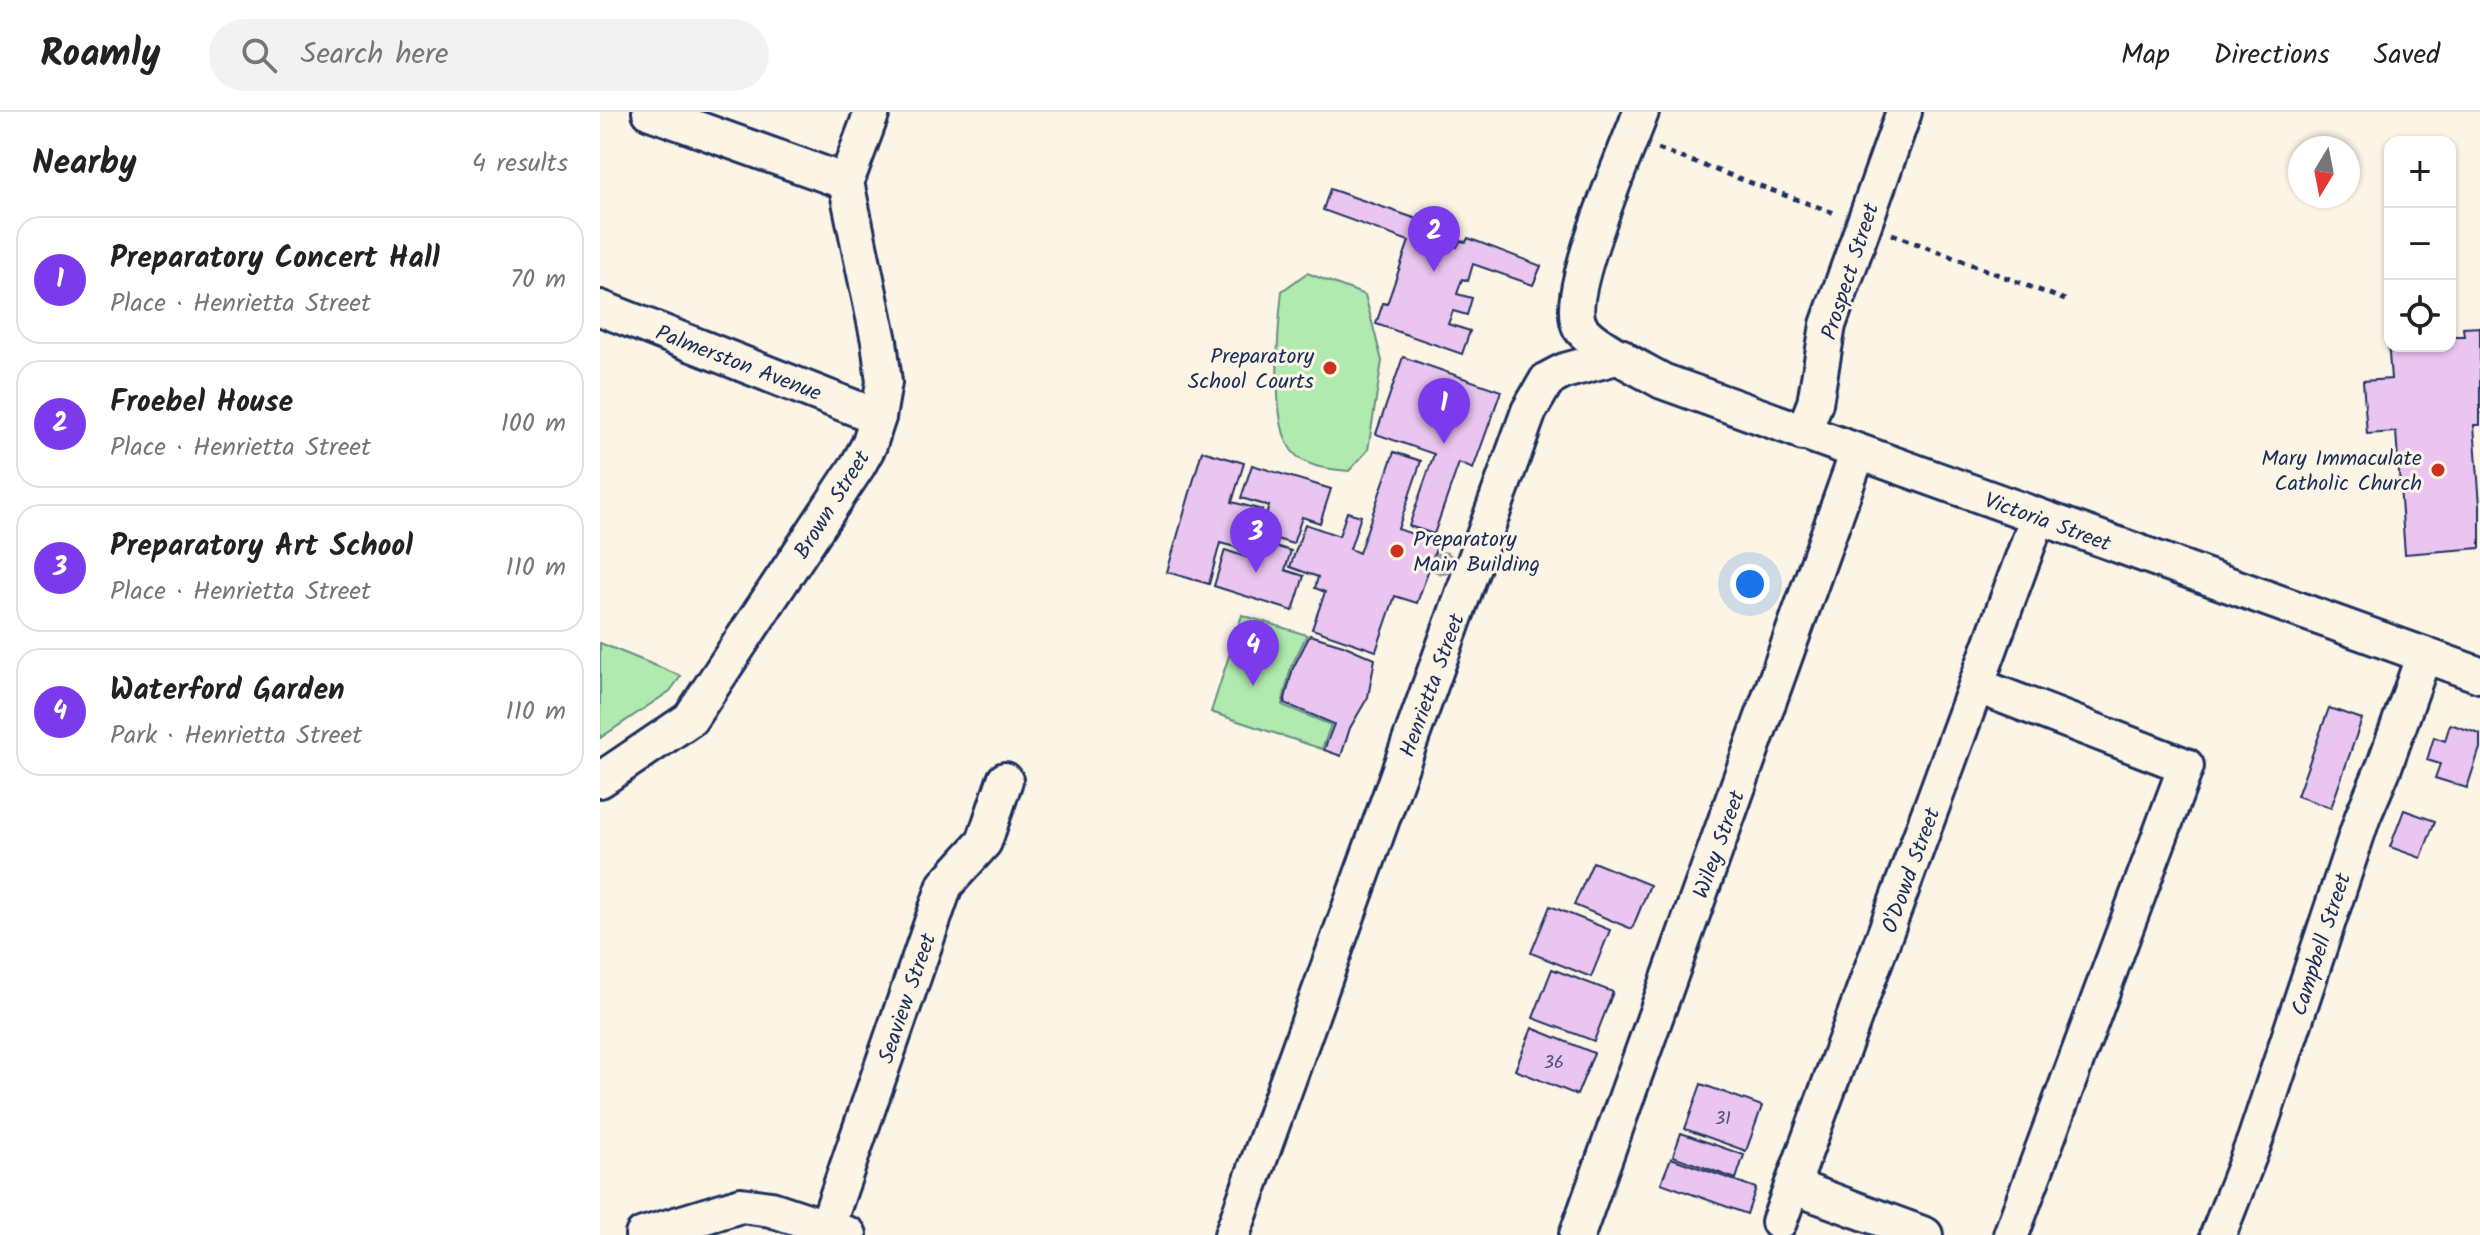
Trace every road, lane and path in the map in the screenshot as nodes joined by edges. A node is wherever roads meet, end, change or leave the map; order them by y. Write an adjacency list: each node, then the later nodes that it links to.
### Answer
1 (650, 112): 5 (street)
2 (872, 112): 5 (street)
3 (1904, 112): 6 (street, Prospect Street)
4 (1636, 126): 6 (path); 9 (street)
5 (846, 182): 10 (street, Brown Street)
6 (1863, 223): 7 (path); 11 (street, Prospect Street)
7 (2065, 300)
8 (600, 308): 10 (street, Palmerston Avenue)
9 (1620, 356): 11 (street, Victoria Street); 23 (street, Henrietta Street)
10 (878, 417): 17 (street, Brown Street)
11 (1803, 433): 12 (street, Victoria Street)
12 (1858, 452): 13 (street, Victoria Street); 24 (street, Wiley Street)
13 (2038, 517): 14 (street, Victoria Street); 16 (street, O'Dowd Street)
14 (2424, 655): 15 (street, Victoria Street); 27 (street, Campbell Street)
15 (2480, 675)
16 (1978, 686): 19 (street, O'Dowd Street); 26 (street)
17 (600, 780)
18 (1005, 780): 21 (street, Seaview Street)
19 (1792, 1186): 20 (street, O'Dowd Street); 25 (street)
20 (1779, 1222)
21 (838, 1231): 22 (street)
22 (643, 1235)
23 (1232, 1235)
24 (1577, 1235)
25 (1925, 1235)
26 (2011, 1235)
27 (2218, 1235)

